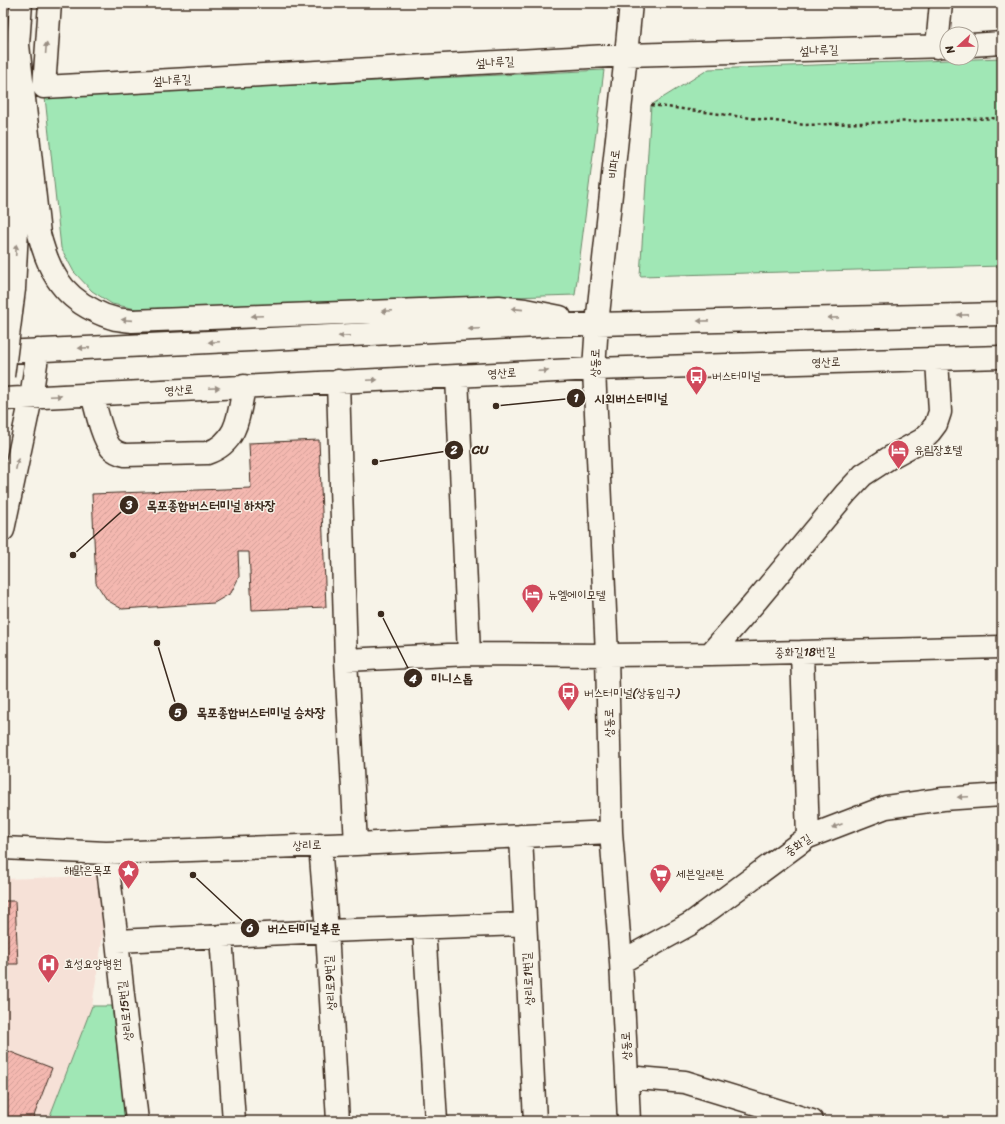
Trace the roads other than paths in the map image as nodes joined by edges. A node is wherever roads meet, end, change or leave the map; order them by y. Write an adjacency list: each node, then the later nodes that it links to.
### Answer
1 (21, 3): 7 (street)
2 (50, 3): 10 (street, 섶나루길, one-way to 2)
3 (631, 3): 10 (street, 비파로)
4 (941, 3): 5 (street)
5 (942, 26)
6 (1002, 43): 8 (street)
7 (18, 44): 11 (street); 12 (street); 14 (street, one-way to 7); 20 (street, one-way to 7, bridge)
8 (979, 44)
9 (939, 46): 10 (street, 섶나루길)
10 (626, 55): 14 (street, 비파로)
11 (3, 117)
12 (3, 186)
13 (1002, 314): 14 (street, one-way to 14)
14 (597, 324): 15 (street, one-way to 15); 19 (street, 상동로)
15 (38, 350): 16 (street); 25 (street)
16 (3, 352)
17 (1002, 357): 18 (street, 영산로)
18 (937, 359): 19 (street, 영산로); 31 (street)
19 (594, 369): 21 (street, 영산로, one-way to 19); 32 (street, 상동로)
20 (3, 376)
21 (457, 376): 22 (street, 영산로, one-way to 21); 30 (street)
22 (338, 381): 23 (street, 영산로); 33 (street)
23 (244, 386): 24 (street, 영산로, one-way to 23); 24 (street)
24 (92, 394): 25 (street, 영산로, one-way to 24)
25 (31, 398): 26 (street, 영산로); 27 (street, one-way to 25)
26 (3, 399)
27 (3, 530)
28 (1002, 647): 29 (street, 중화길18번길)
29 (802, 652): 31 (street, 중화길18번길); 37 (street)
30 (469, 654): 32 (street, 중화길18번길); 33 (street, 중화길18번길)
31 (710, 654): 32 (street, 중화길18번길)
32 (607, 655): 35 (street, 상동로)
33 (346, 660): 38 (street)
34 (1002, 795): 37 (street, 중화길, one-way to 37)
35 (611, 832): 36 (street, 상리로); 47 (street, 상동로)
36 (520, 836): 38 (street, 상리로); 42 (street, 상리로1번길)
37 (808, 837): 47 (street, 중화길)
38 (356, 844): 39 (street, 상리로)
39 (320, 845): 41 (street, 상리로); 44 (street, 상리로9번길)
40 (3, 848): 41 (street, 상리로)
41 (106, 853): 46 (street, 상리로15번길)
42 (526, 924): 43 (street); 53 (street, 상리로1번길)
43 (424, 928): 44 (street); 52 (street)
44 (327, 931): 45 (street); 51 (street, 상리로9번길)
45 (221, 936): 46 (street); 50 (street)
46 (117, 941): 49 (street, 상리로15번길)
47 (621, 962): 48 (street, 상동로)
48 (628, 1077): 54 (street, 상동로); 55 (street)
49 (137, 1121)
50 (234, 1121)
51 (338, 1121)
52 (436, 1121)
53 (535, 1121)
54 (629, 1121)
55 (812, 1121)

